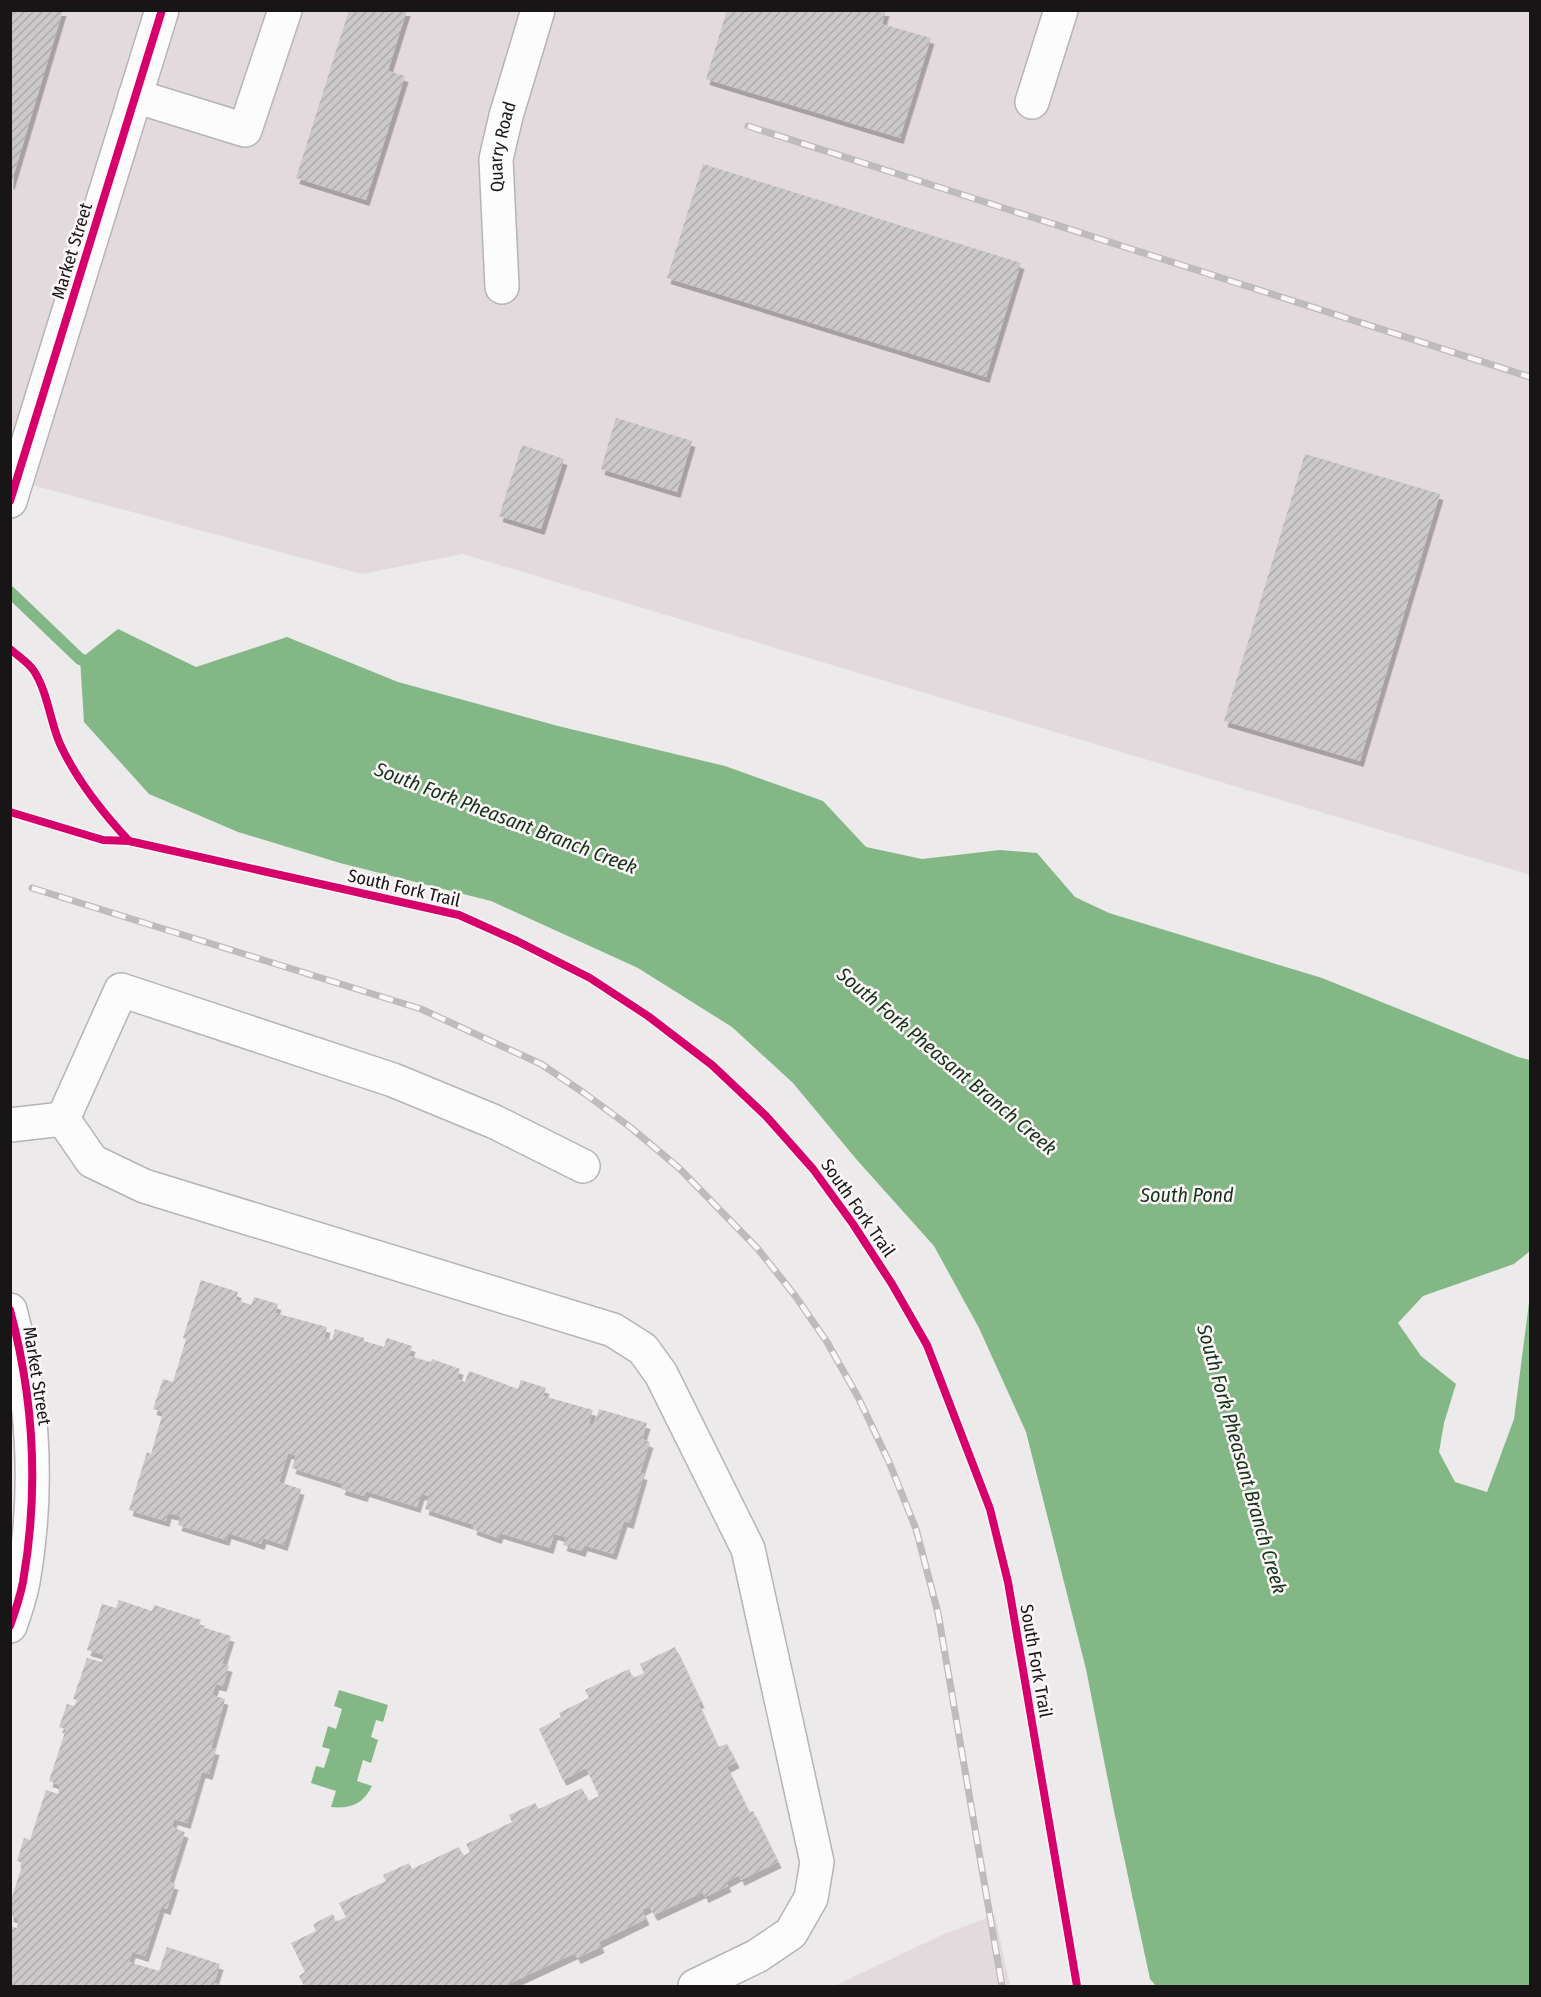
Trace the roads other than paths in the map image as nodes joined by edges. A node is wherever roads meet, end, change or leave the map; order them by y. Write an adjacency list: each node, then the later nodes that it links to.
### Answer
1 (162, 10): 5 (street, Market Street)
2 (285, 10): 5 (street)
3 (538, 10): 7 (street, Quarry Road)
4 (1061, 10): 6 (street)
5 (135, 96): 8 (street, Market Street)
6 (1032, 102)
7 (502, 287)
8 (14, 491)
9 (63, 1119): 10 (street); 11 (street); 14 (street)
10 (10, 1125)
11 (583, 1166)
12 (10, 1310): 13 (street, Market Street)
13 (10, 1626)
14 (694, 1986)

